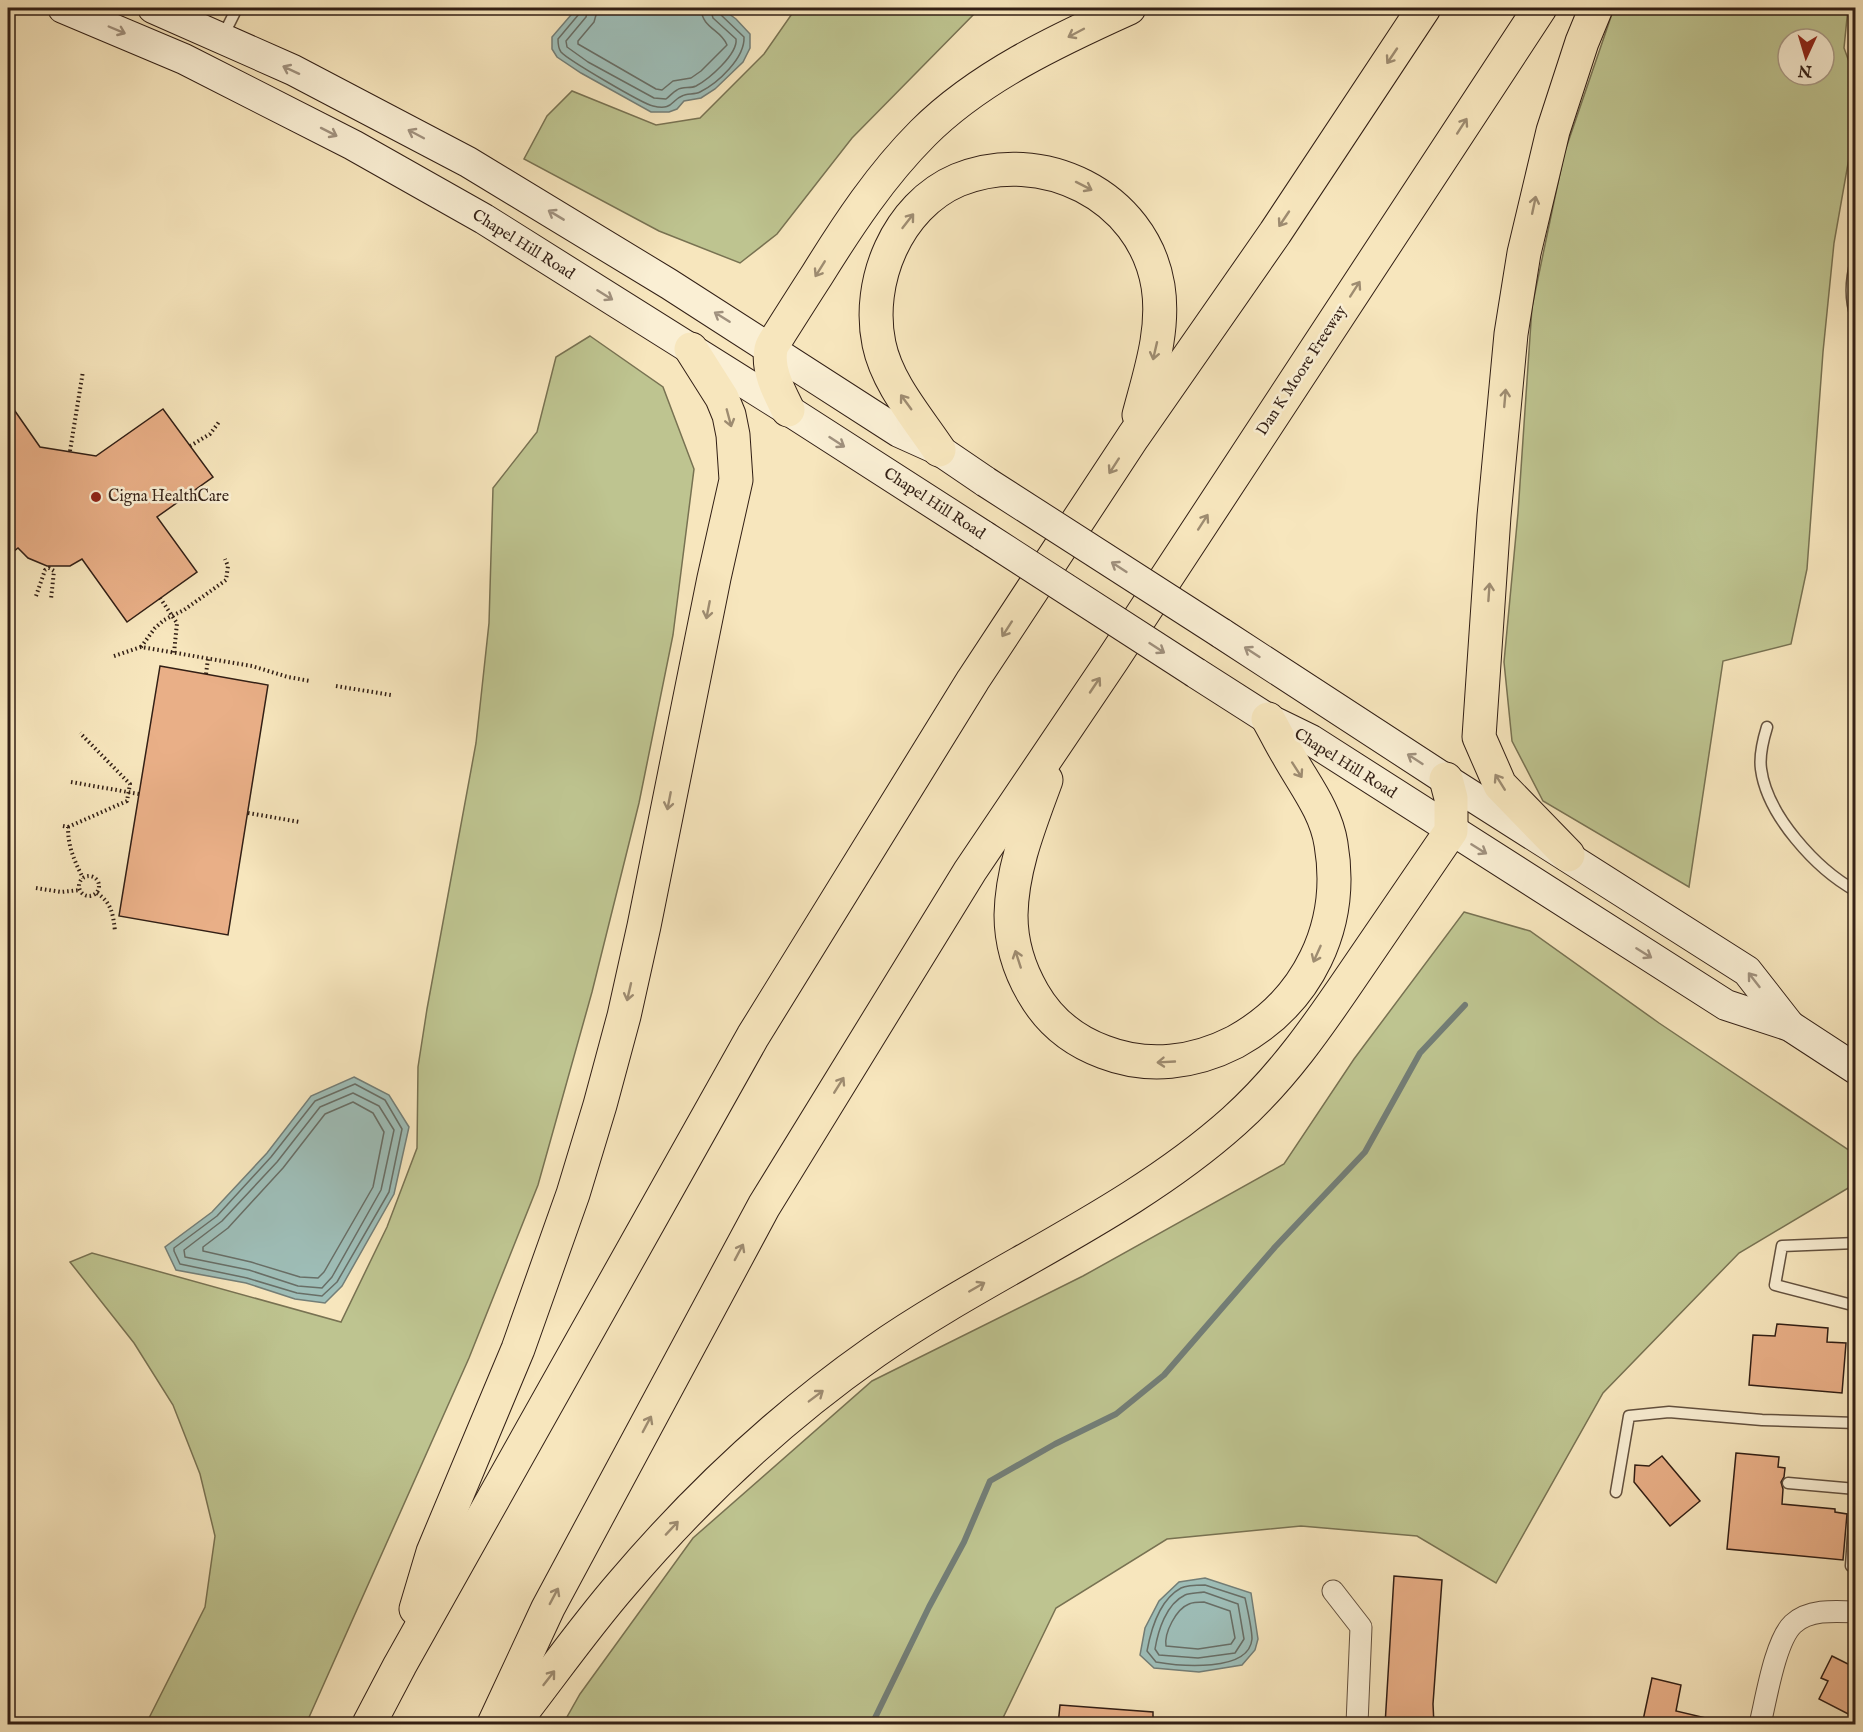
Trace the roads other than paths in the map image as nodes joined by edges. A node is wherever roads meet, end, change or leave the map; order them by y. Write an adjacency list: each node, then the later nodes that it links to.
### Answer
1 (63, 8): 12 (main road, Chapel Hill Road, one-way to 12)
2 (153, 8): 8 (main road, Chapel Hill Road)
3 (237, 8): 8 (lane)
4 (1129, 8): 11 (highway, one-way to 11)
5 (1424, 8): 14 (highway, one-way to 14)
6 (1540, 8): 18 (highway, Dan K Moore Freeway, one-way to 6)
7 (1596, 8): 21 (highway, one-way to 7)
8 (222, 38): 11 (main road, Chapel Hill Road, one-way to 8)
9 (1856, 261): 10 (lane)
10 (1856, 316)
11 (771, 348): 13 (highway); 15 (main road, Chapel Hill Road)
12 (691, 349): 13 (main road, Chapel Hill Road); 35 (highway, one-way to 35)
13 (788, 410): 16 (main road, Chapel Hill Road, one-way to 16, bridge)
14 (1133, 437): 15 (highway, one-way to 14); 35 (highway, one-way to 35)
15 (939, 450): 19 (main road, Chapel Hill Road, one-way to 15, bridge)
16 (1268, 719): 18 (highway, one-way to 18); 20 (main road, Chapel Hill Road)
17 (1767, 728): 22 (lane)
18 (1062, 734): 37 (highway, one-way to 18)
19 (1446, 779): 20 (highway); 21 (main road, Chapel Hill Road)
20 (1451, 831): 23 (main road, Chapel Hill Road, one-way to 23); 38 (highway, one-way to 20)
21 (1568, 855): 23 (main road, Chapel Hill Road, one-way to 21)
22 (1856, 891)
23 (1790, 1026): 24 (main road, Chapel Hill Road)
24 (1856, 1069)
25 (1856, 1243): 26 (lane)
26 (1856, 1306)
27 (1856, 1423): 30 (lane)
28 (1788, 1483): 29 (lane)
29 (1856, 1489)
30 (1616, 1492)
31 (1856, 1493): 32 (lane)
32 (1851, 1566)
33 (1333, 1591): 39 (street)
34 (1856, 1612): 40 (street)
35 (400, 1665): 36 (highway)
36 (369, 1725)
37 (494, 1725)
38 (513, 1725)
39 (1357, 1725)
40 (1760, 1725)

